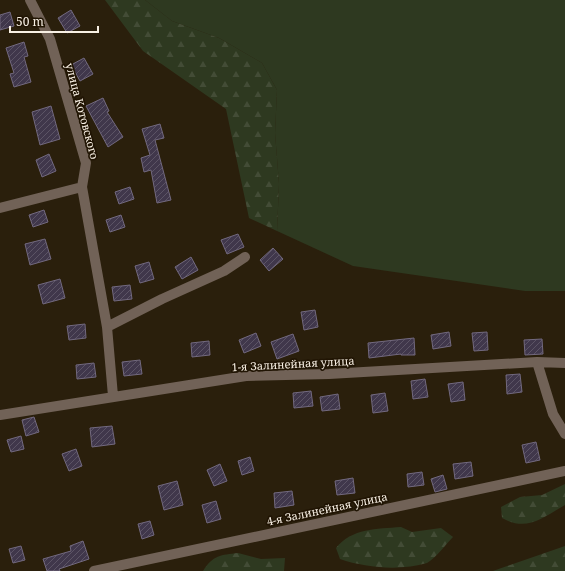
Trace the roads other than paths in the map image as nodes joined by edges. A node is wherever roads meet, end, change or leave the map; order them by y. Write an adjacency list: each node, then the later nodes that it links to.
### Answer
1 (30, 0): 2 (street, улица Котовского)
2 (82, 187): 3 (street); 5 (street, улица Котовского)
3 (0, 208)
4 (245, 258): 5 (street)
5 (108, 327): 8 (street, улица Котовского)
6 (537, 362): 7 (street, 1-я Залинейная улица); 8 (street, 1-я Залинейная улица); 10 (street)
7 (565, 363)
8 (113, 396): 9 (street, 1-я Залинейная улица)
9 (0, 415)
10 (565, 434)
11 (565, 471): 12 (street, 4-я Залинейная улица)
12 (94, 571)

